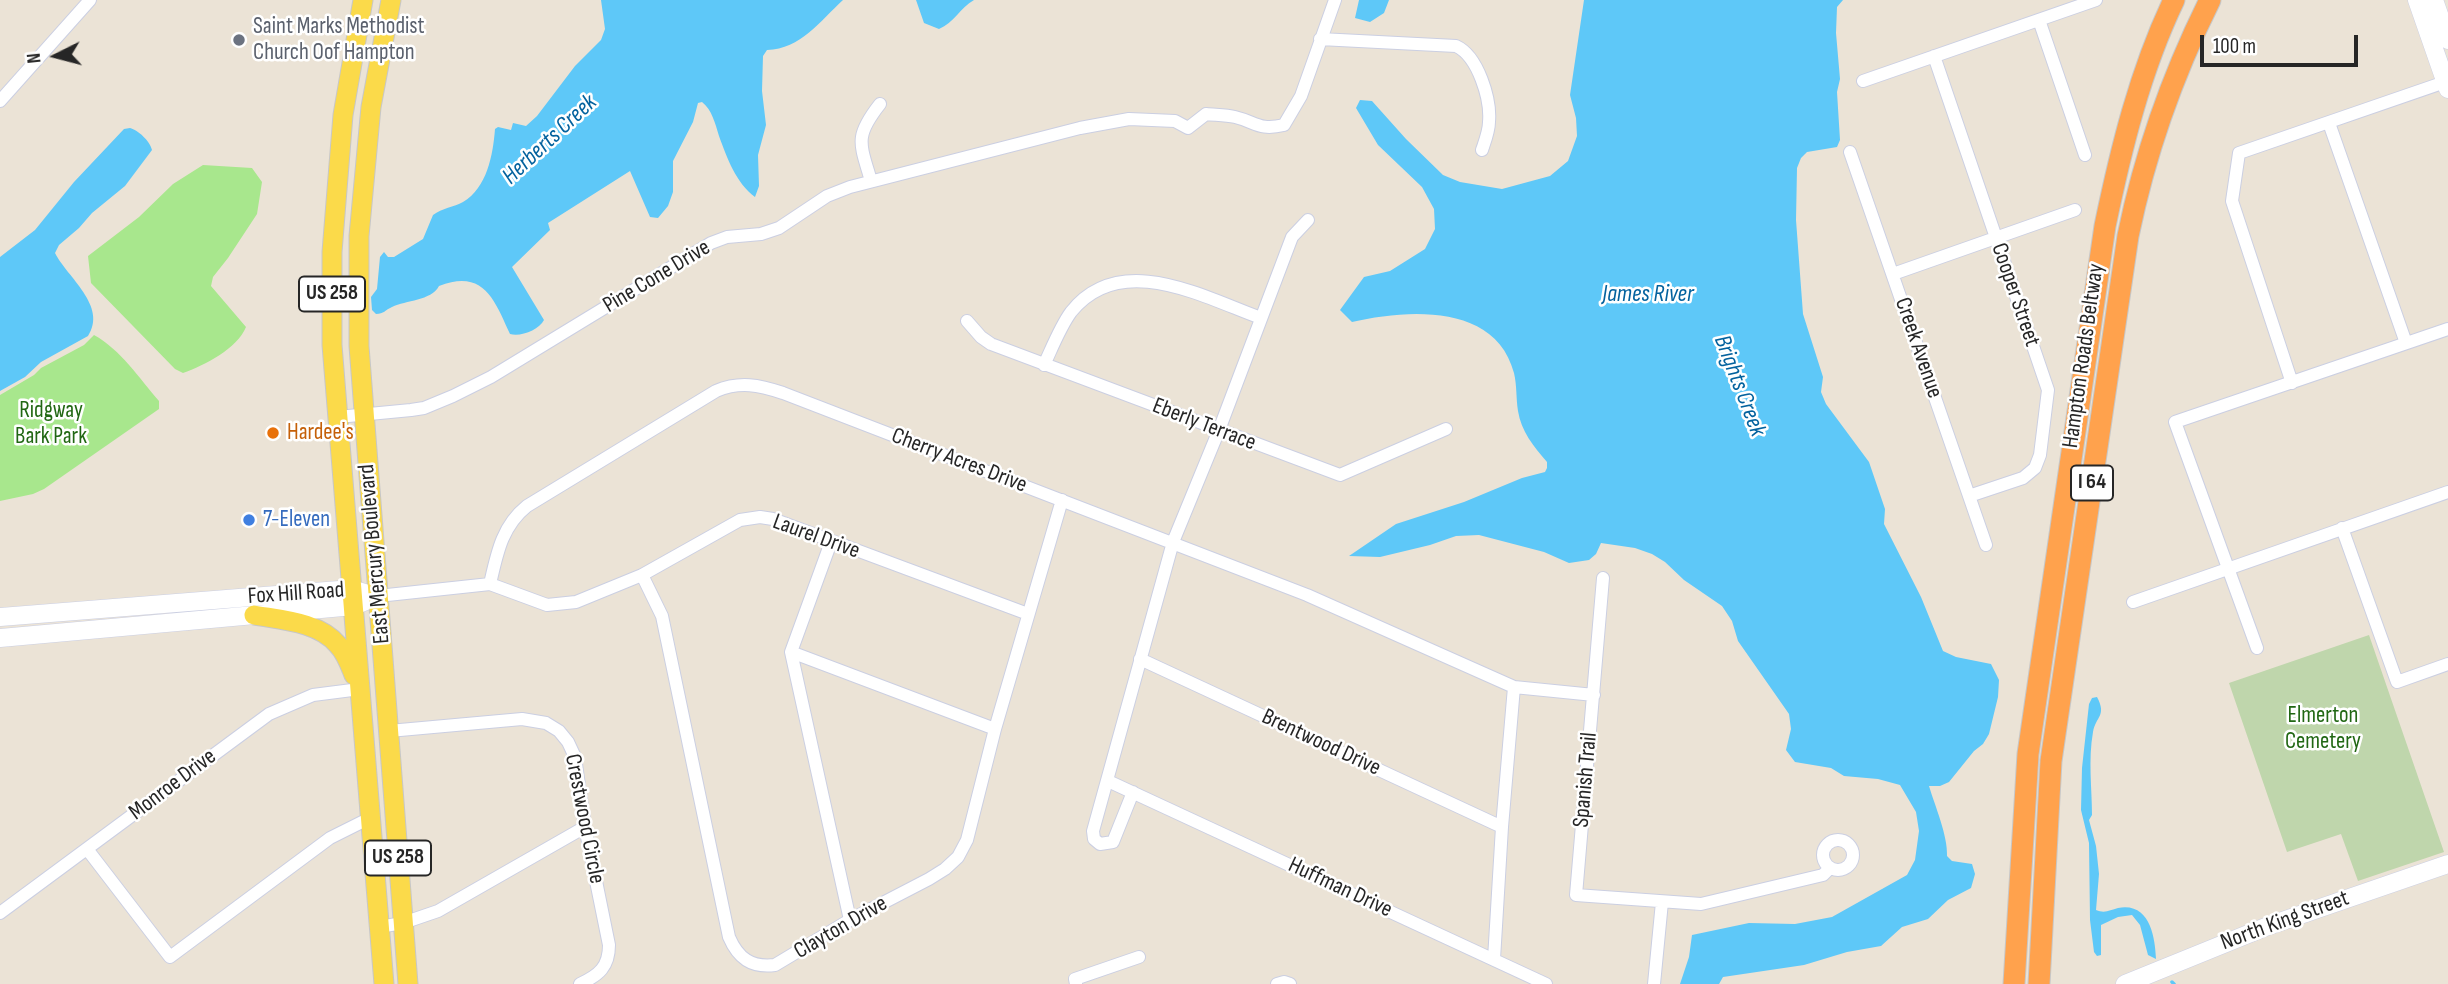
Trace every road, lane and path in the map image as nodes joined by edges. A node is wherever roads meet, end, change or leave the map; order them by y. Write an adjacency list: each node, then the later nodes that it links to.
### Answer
1 (90, 0): 16 (street)
2 (362, 0): 9 (street); 34 (main road, East Mercury Boulevard / US 258)
3 (1335, 0): 11 (street)
4 (2096, 0): 10 (street)
5 (2210, 0): 79 (highway, Hampton Roads Beltway / I 64)
6 (2417, 0): 15 (main road)
7 (2434, 0): 12 (main road)
8 (2172, 2): 86 (highway, Hampton Roads Beltway / I 64)
9 (389, 5): 33 (main road, East Mercury Boulevard / US 258)
10 (2039, 20): 13 (street); 21 (street)
11 (1320, 39): 19 (street); 22 (street, Pine Cone Drive)
12 (2448, 40)
13 (1934, 56): 14 (street); 25 (street, Cooper Street)
14 (1863, 81)
15 (2447, 84): 18 (street)
16 (0, 101)
17 (880, 104): 22 (street)
18 (2329, 123): 30 (street); 32 (street)
19 (1482, 150)
20 (1850, 152): 26 (street, Creek Avenue)
21 (2085, 155)
22 (871, 181): 33 (street, Pine Cone Drive)
23 (2075, 210): 25 (street)
24 (1308, 220): 27 (street)
25 (1996, 237): 26 (street); 38 (street, Cooper Street)
26 (1893, 274): 38 (street, Creek Avenue)
27 (1261, 318): 31 (street); 36 (street)
28 (967, 321): 31 (street, Eberly Terrace)
29 (2448, 329): 30 (street)
30 (2406, 343): 32 (street)
31 (1044, 365): 36 (street, Eberly Terrace)
32 (2292, 383): 44 (street)
33 (363, 414): 34 (street, Pine Cone Drive); 48 (main road, East Mercury Boulevard / US 258)
34 (338, 417): 49 (main road, East Mercury Boulevard / US 258)
35 (1446, 429): 36 (street, Eberly Terrace)
36 (1219, 430): 42 (street)
37 (2448, 492): 40 (street)
38 (1969, 496): 43 (street, Creek Avenue)
39 (1062, 500): 42 (street, Cherry Acres Drive); 47 (street, Cherry Acres Drive); 51 (street, Clayton Drive)
40 (2342, 528): 44 (street); 58 (street)
41 (831, 542): 45 (street, Laurel Drive); 51 (street, Laurel Drive); 56 (street)
42 (1173, 542): 57 (street); 59 (street, Cherry Acres Drive)
43 (1986, 545)
44 (2228, 567): 50 (street); 55 (street)
45 (642, 575): 47 (street, Laurel Drive); 74 (street, Clayton Drive)
46 (1603, 579): 61 (street, Spanish Trail)
47 (490, 584): 48 (street)
48 (378, 596): 49 (main road, Fox Hill Road); 63 (main road, East Mercury Boulevard / US 258)
49 (353, 597): 52 (main road, Fox Hill Road); 53 (main road, Fox Hill Road); 60 (main road, East Mercury Boulevard / US 258)
50 (2133, 602)
51 (1028, 614): 62 (street, Clayton Drive)
52 (254, 615): 54 (main road, Fox Hill Road); 60 (main road)
53 (0, 617)
54 (0, 638)
55 (2257, 648)
56 (791, 652): 62 (street); 74 (street)
57 (1140, 659): 64 (street); 68 (street, Brentwood Drive)
58 (2448, 664)
59 (1514, 687): 61 (street, Cherry Acres Drive); 68 (street)
60 (360, 689): 66 (main road, East Mercury Boulevard / US 258); 69 (street, Monroe Drive)
61 (1594, 695): 72 (street, Spanish Trail)
62 (995, 729): 74 (street, Clayton Drive)
63 (389, 731): 67 (street, Crestwood Circle); 75 (main road, East Mercury Boulevard / US 258)
64 (1108, 781): 65 (street, Huffman Drive); 65 (street)
65 (1133, 792): 78 (street, Huffman Drive)
66 (370, 818): 69 (street); 76 (main road, East Mercury Boulevard / US 258)
67 (585, 827): 75 (street); 82 (street, Crestwood Circle)
68 (1502, 827): 78 (street)
69 (87, 849): 73 (street, Monroe Drive)
70 (2448, 864): 87 (main road, North King Street)
71 (1830, 868): 72 (street, Spanish Trail)
72 (1662, 902): 85 (street)
73 (0, 913)
74 (850, 920)
75 (403, 923): 76 (street); 81 (main road, East Mercury Boulevard / US 258)
76 (379, 927): 80 (main road, East Mercury Boulevard / US 258)
77 (1139, 957): 83 (street)
78 (1494, 959): 84 (street, Huffman Drive)
79 (2039, 982)
80 (383, 984)
81 (408, 984)
82 (580, 984)
83 (1076, 984)
84 (1546, 984)
85 (1654, 984)
86 (2014, 984)
87 (2125, 984)

